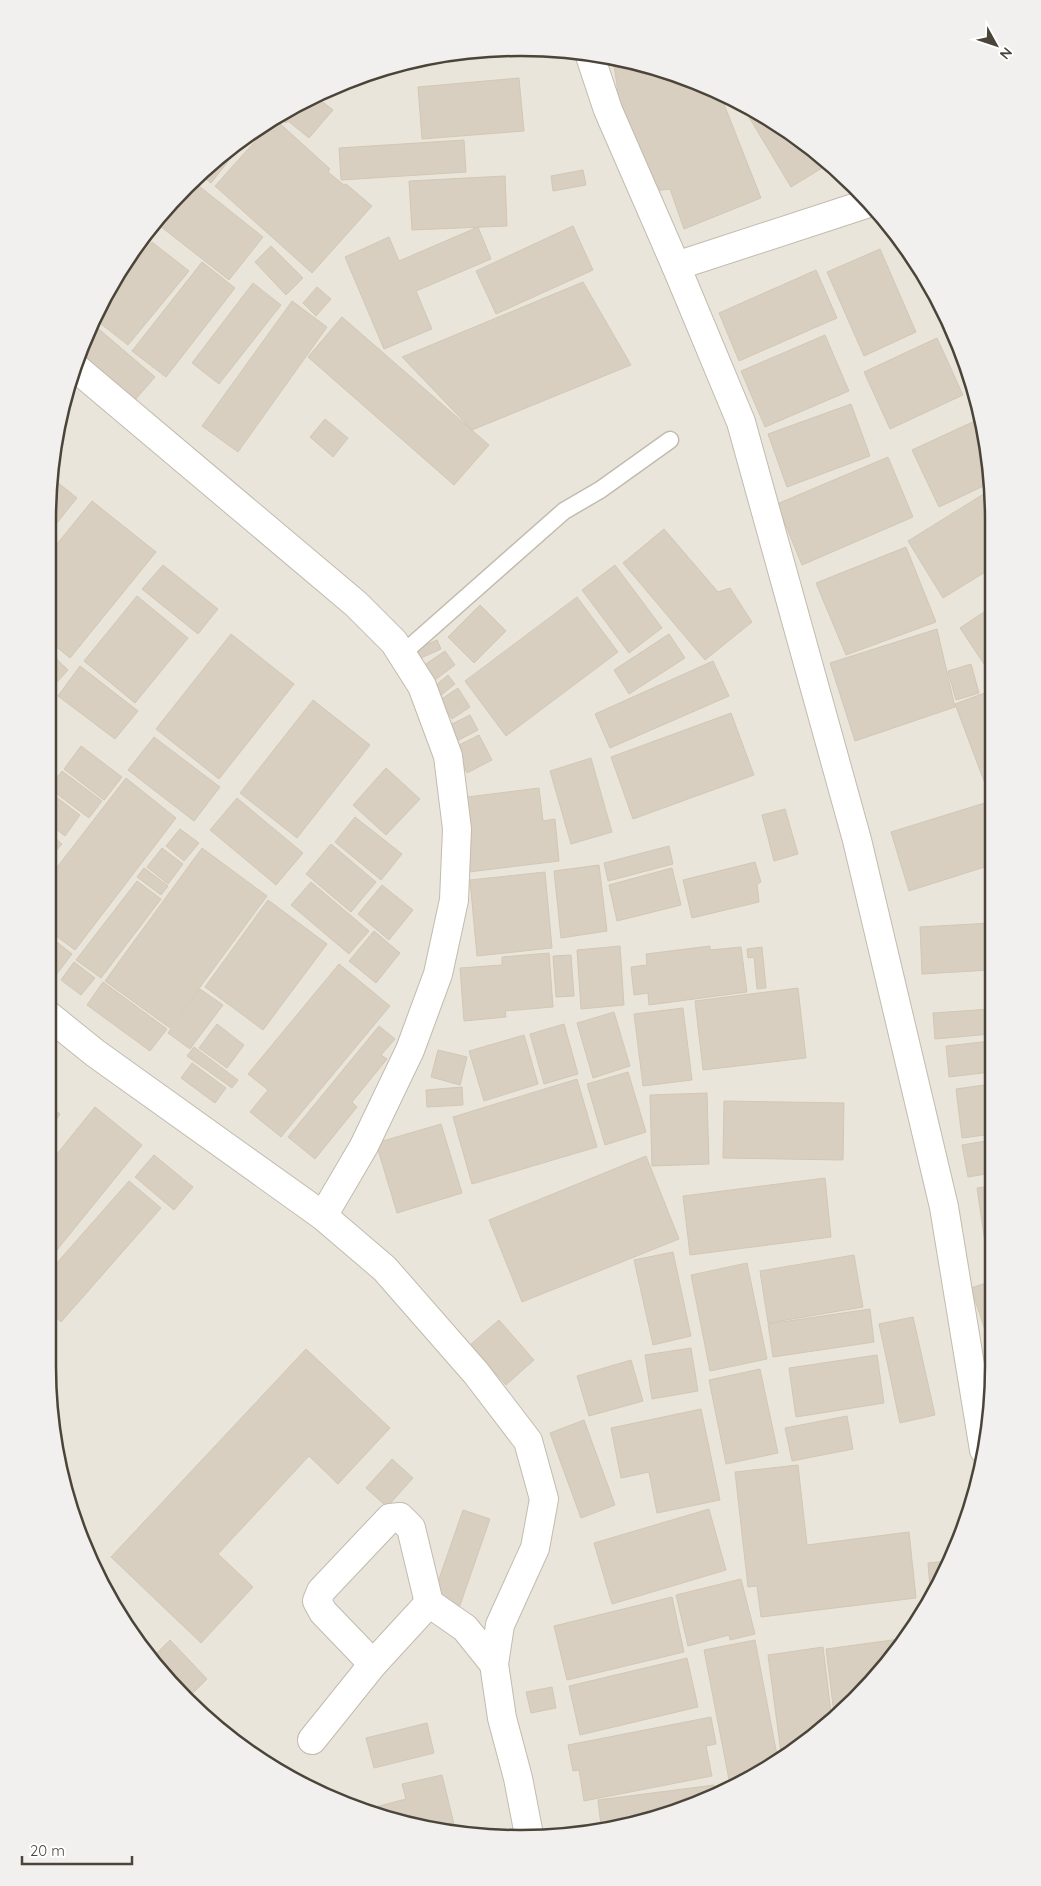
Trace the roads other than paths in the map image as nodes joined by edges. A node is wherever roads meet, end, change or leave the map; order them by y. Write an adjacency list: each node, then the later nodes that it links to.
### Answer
1 (591, 62): 3 (street)
2 (862, 205): 3 (street)
3 (676, 266): 9 (street)
4 (81, 372): 6 (street)
5 (670, 440): 6 (lane)
6 (402, 654): 8 (street)
7 (56, 1022): 8 (street)
8 (324, 1216): 12 (street)
9 (981, 1429)
10 (429, 1603): 11 (street); 11 (street); 12 (street)
11 (373, 1664): 13 (street)
12 (494, 1664): 14 (street)
13 (312, 1740)
14 (528, 1830)

